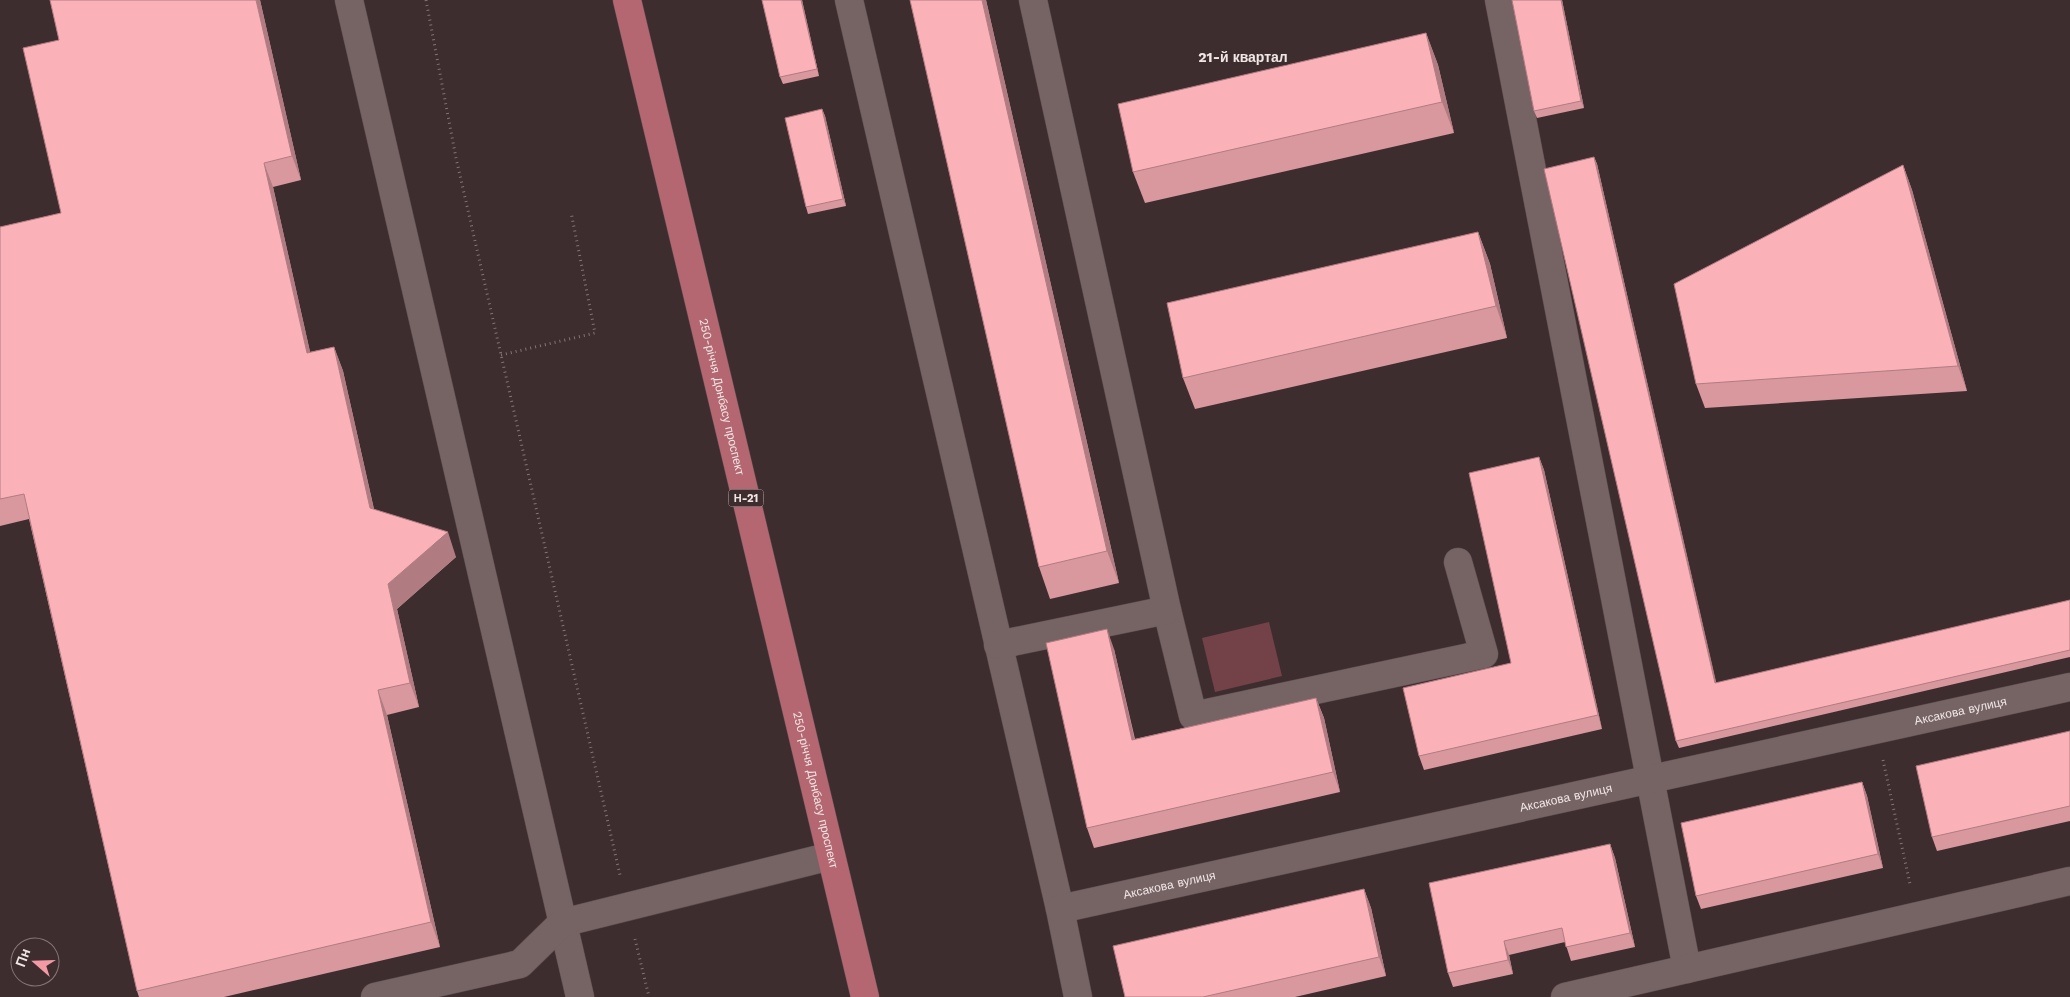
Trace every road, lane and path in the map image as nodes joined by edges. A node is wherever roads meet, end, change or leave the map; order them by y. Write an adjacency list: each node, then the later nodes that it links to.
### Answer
1 (349, 0): 20 (street)
2 (426, 0): 8 (path)
3 (627, 0): 15 (main road, 250-річчя Донбасу проспект / Н-21)
4 (849, 0): 11 (street)
5 (1033, 0): 10 (street)
6 (1499, 0): 14 (street)
7 (571, 212): 8 (path)
8 (501, 355): 17 (path)
9 (1458, 562): 10 (street)
10 (1167, 610): 11 (street)
11 (998, 644): 18 (street)
12 (2070, 687): 13 (street, Аксакова вулиця)
13 (1876, 730): 14 (street, Аксакова вулиця); 19 (path)
14 (1651, 779): 18 (street, Аксакова вулиця); 21 (street)
15 (831, 856): 17 (street); 25 (main road, 250-річчя Донбасу проспект / Н-21)
16 (2070, 881): 19 (street)
17 (627, 906): 20 (street); 24 (path)
18 (1060, 909): 26 (street)
19 (1917, 916): 21 (street)
20 (562, 923): 22 (street); 23 (street)
21 (1687, 969): 27 (street)
22 (375, 997)
23 (580, 997)
24 (648, 997)
25 (865, 997)
26 (1078, 997)
27 (1565, 997)

